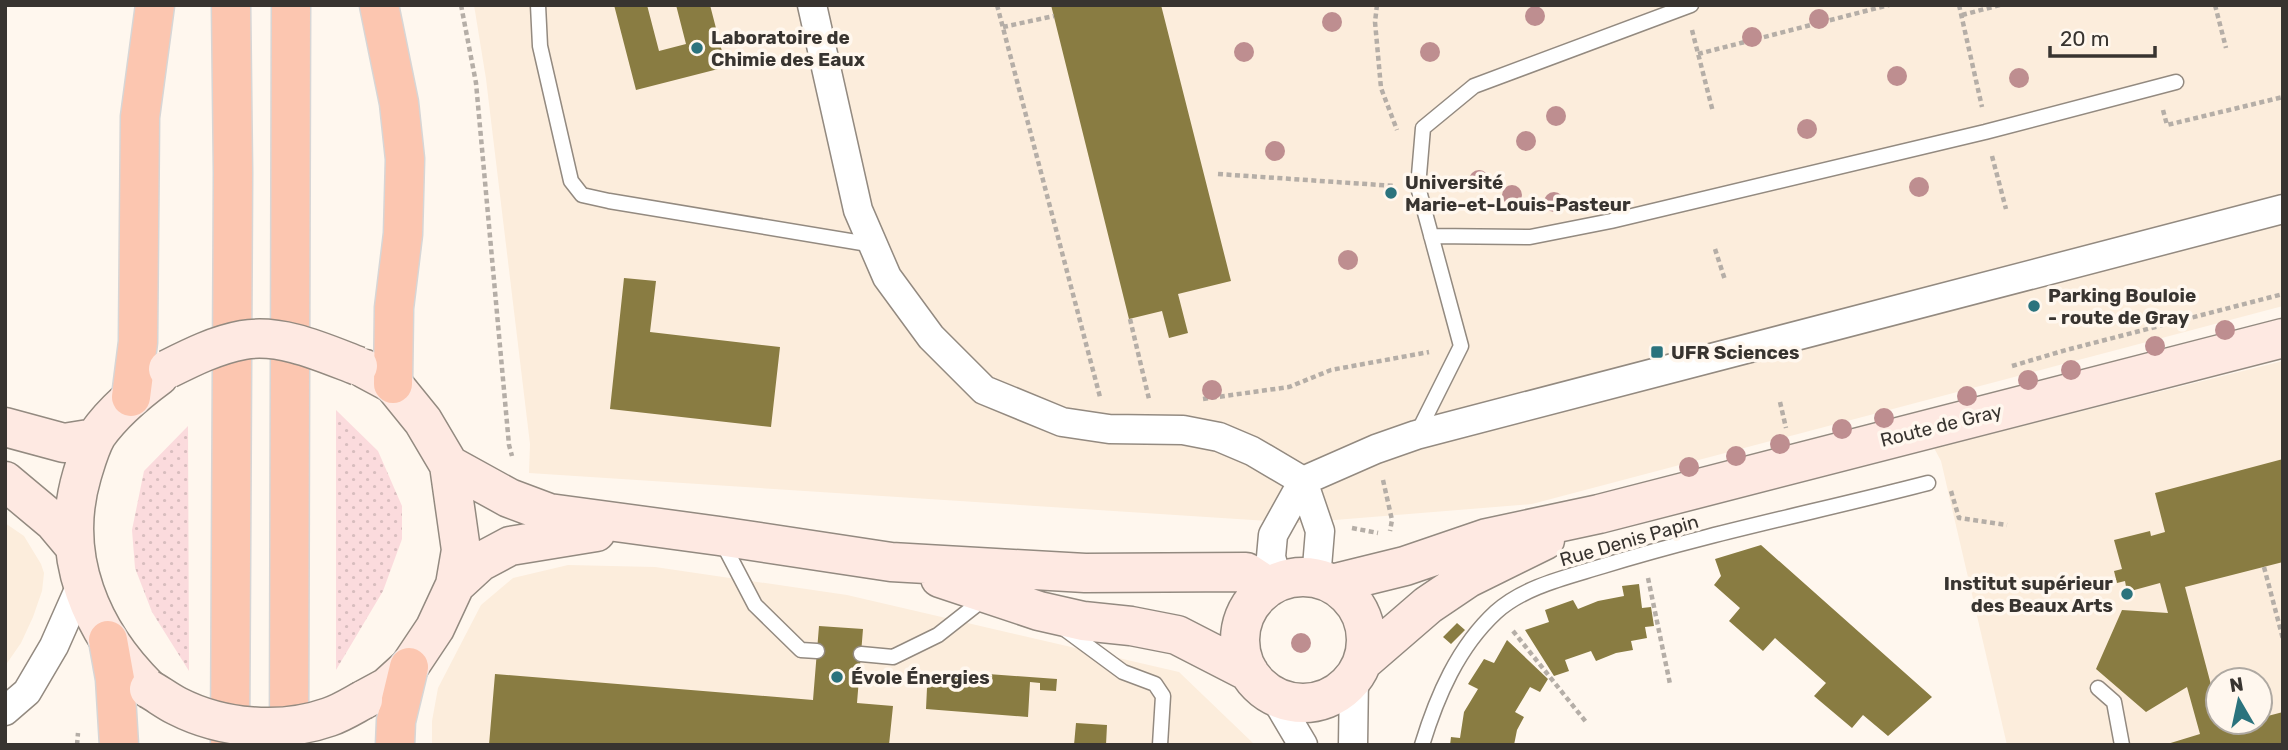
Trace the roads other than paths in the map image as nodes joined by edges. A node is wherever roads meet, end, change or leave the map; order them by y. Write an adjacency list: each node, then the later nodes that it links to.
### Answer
1 (155, 5): 14 (highway)
2 (231, 5): 42 (highway)
3 (290, 5): 43 (highway)
4 (379, 5): 13 (highway)
5 (538, 5): 11 (lane)
6 (812, 5): 11 (street)
7 (1689, 6): 10 (lane)
8 (2176, 82): 10 (lane)
9 (2283, 209): 16 (street)
10 (1431, 236): 16 (lane)
11 (874, 245): 20 (street)
12 (2283, 338): 22 (main road, Route de Gray)
13 (393, 384): 14 (main road, bridge); 18 (main road)
14 (131, 397): 17 (main road)
15 (5, 427): 17 (main road)
16 (1416, 435): 20 (street)
17 (95, 438): 25 (main road)
18 (449, 465): 23 (main road); 29 (main road)
19 (5, 481): 25 (main road)
20 (1303, 481): 27 (street); 30 (street)
21 (1928, 483): 48 (lane, Rue Denis Papin)
22 (1599, 514): 27 (main road, Route de Gray); 37 (main road, Route de Gray)
23 (637, 526): 24 (main road); 29 (main road)
24 (719, 536): 26 (main road); 34 (lane)
25 (75, 547): 28 (main road)
26 (891, 562): 30 (main road); 31 (main road)
27 (1324, 581): 30 (main road); 37 (main road)
28 (81, 585): 33 (main road); 40 (street)
29 (455, 585): 36 (main road)
30 (1273, 585): 38 (main road)
31 (990, 595): 32 (main road); 35 (lane)
32 (1039, 611): 38 (main road); 45 (lane)
33 (108, 639): 36 (main road, bridge); 41 (highway)
34 (817, 651)
35 (861, 654)
36 (409, 667): 44 (highway)
37 (1358, 669): 38 (main road); 47 (street)
38 (1262, 684): 46 (street)
39 (2098, 688): 49 (lane)
40 (5, 711)
41 (119, 745)
42 (230, 745)
43 (289, 745)
44 (396, 745)
45 (1160, 745)
46 (1303, 745)
47 (1353, 745)
48 (1422, 745)
49 (2122, 745)

